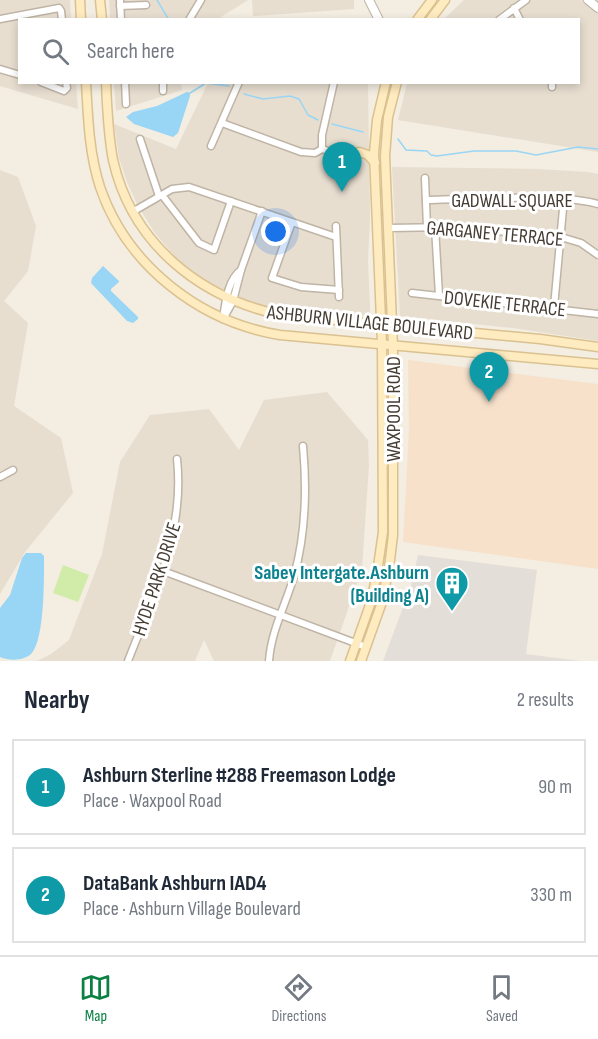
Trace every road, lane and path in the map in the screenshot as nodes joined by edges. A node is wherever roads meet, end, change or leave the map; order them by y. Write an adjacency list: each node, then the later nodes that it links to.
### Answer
1 (80, 0): 14 (main road)
2 (100, 0): 15 (main road)
3 (201, 0): 17 (street)
4 (369, 0): 18 (street)
5 (432, 0): 19 (main road)
6 (445, 0): 20 (main road)
7 (526, 0): 11 (street)
8 (588, 0): 12 (street)
9 (120, 3): 10 (street); 16 (street)
10 (146, 5)
11 (513, 8): 21 (street); 22 (street)
12 (598, 8)
13 (62, 18): 23 (street)
14 (81, 18)
15 (102, 18)
16 (121, 18)
17 (190, 18)
18 (378, 18)
19 (418, 18)
20 (432, 18)
21 (501, 18)
22 (519, 18)
23 (0, 19)
24 (0, 69): 25 (street)
25 (18, 74)
26 (46, 84): 27 (street)
27 (66, 84)
28 (86, 84): 67 (main road, ASHBURN VILLAGE BOULEVARD)
29 (106, 84): 52 (main road, ASHBURN VILLAGE BOULEVARD)
30 (125, 84): 37 (street)
31 (163, 84): 36 (street)
32 (238, 84): 38 (street)
33 (334, 84): 41 (street)
34 (386, 84): 43 (main road, WAXPOOL ROAD)
35 (397, 84): 45 (main road, WAXPOOL ROAD)
36 (163, 92)
37 (126, 104)
38 (222, 123): 40 (street); 41 (street)
39 (140, 140): 47 (street)
40 (210, 146)
41 (322, 149): 42 (street)
42 (359, 152): 43 (street); 44 (main road)
43 (374, 153): 44 (main road, WAXPOOL ROAD); 45 (main road)
44 (375, 163): 68 (main road, WAXPOOL ROAD)
45 (385, 172): 58 (main road, WAXPOOL ROAD)
46 (425, 178): 49 (street)
47 (161, 195): 50 (street); 50 (street); 52 (street)
48 (564, 198): 49 (street, GADWALL SQUARE); 51 (street, GADWALL SQUARE); 60 (street)
49 (426, 200): 56 (street)
50 (231, 201): 53 (street)
51 (598, 204)
52 (134, 211): 64 (main road, ASHBURN VILLAGE BOULEVARD)
53 (262, 212): 54 (street); 64 (street)
54 (292, 222): 59 (street); 59 (street)
55 (336, 226): 59 (street)
56 (427, 227): 57 (street, GARGANEY TERRACE); 58 (street, GARGANEY TERRACE)
57 (435, 227): 60 (street, GARGANEY TERRACE); 63 (street)
58 (388, 228): 69 (main road, WAXPOOL ROAD)
59 (336, 237)
60 (561, 237): 61 (street, GARGANEY TERRACE); 65 (street)
61 (598, 255)
62 (412, 293): 63 (street, DOVEKIE TERRACE)
63 (439, 295): 65 (street, DOVEKIE TERRACE)
64 (230, 300): 67 (street); 68 (main road, ASHBURN VILLAGE BOULEVARD)
65 (554, 308): 66 (street, DOVEKIE TERRACE)
66 (598, 314)
67 (223, 319): 70 (main road, ASHBURN VILLAGE BOULEVARD)
68 (381, 324): 69 (main road, ASHBURN VILLAGE BOULEVARD); 70 (main road, WAXPOOL ROAD)
69 (392, 325): 71 (main road, WAXPOOL ROAD); 72 (main road, ASHBURN VILLAGE BOULEVARD)
70 (382, 345): 71 (main road, ASHBURN VILLAGE BOULEVARD); 80 (main road, WAXPOOL ROAD)
71 (393, 346): 73 (main road, ASHBURN VILLAGE BOULEVARD); 81 (main road, WAXPOOL ROAD)
72 (598, 347)
73 (598, 364)
74 (303, 446): 79 (street)
75 (177, 459): 78 (street, HYDE PARK DRIVE)
76 (13, 470): 77 (street)
77 (0, 477)
78 (163, 570): 79 (street); 82 (street, HYDE PARK DRIVE)
79 (281, 615): 80 (street); 83 (street)
80 (357, 643): 81 (street); 84 (main road, WAXPOOL ROAD)
81 (366, 647): 85 (main road, WAXPOOL ROAD)
82 (128, 661)
83 (269, 661)
84 (350, 661)
85 (361, 661)

